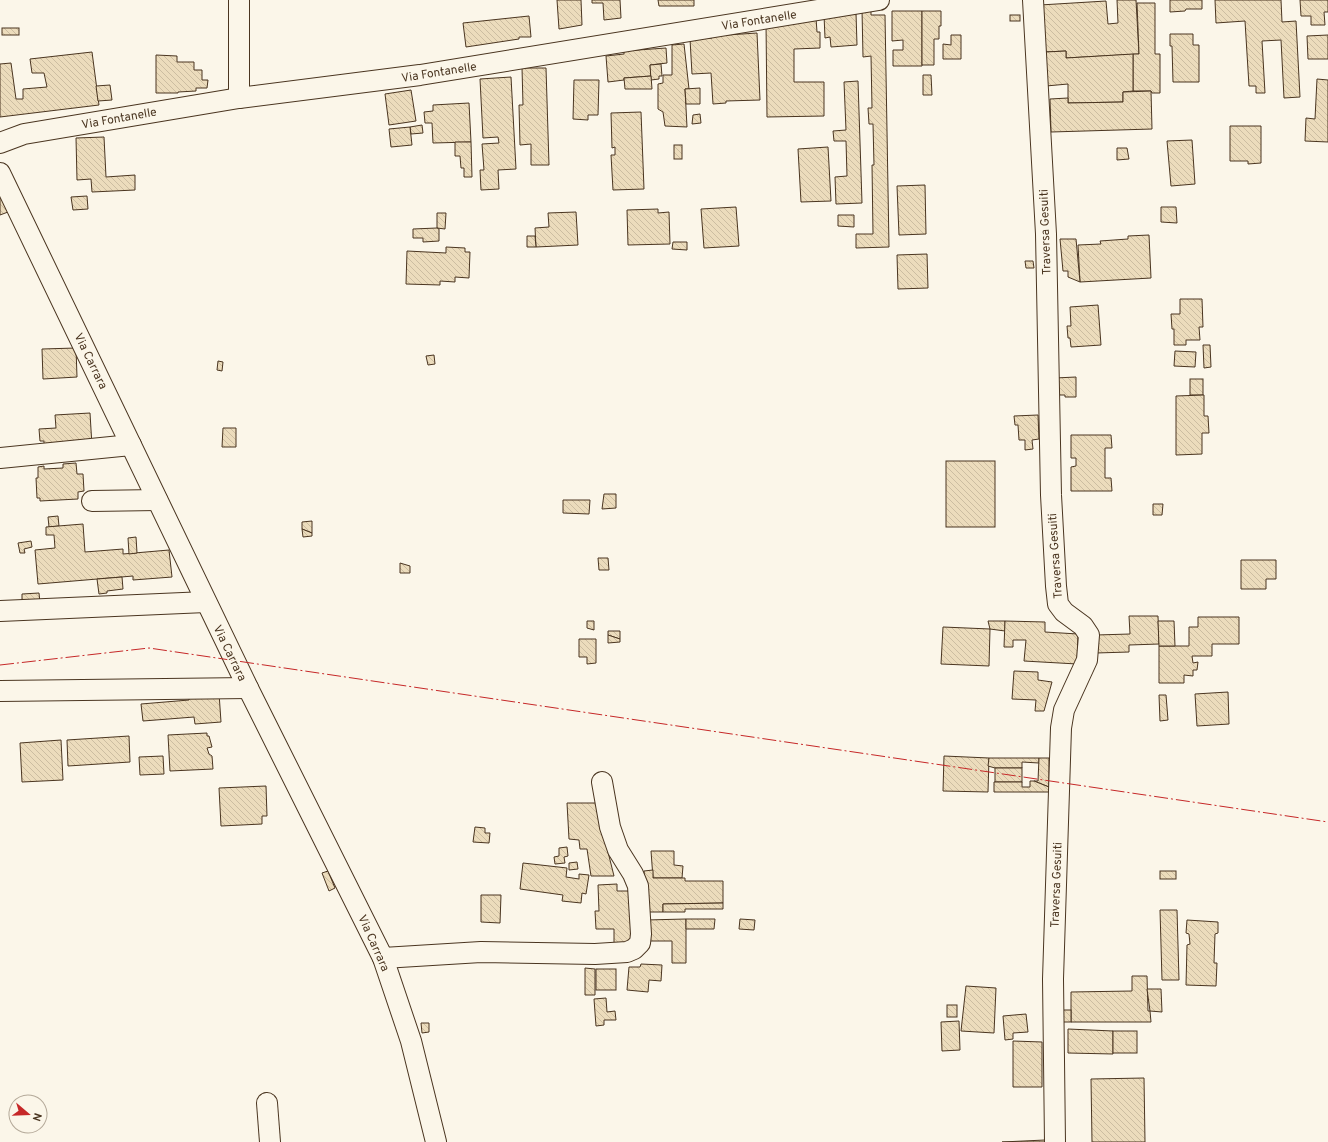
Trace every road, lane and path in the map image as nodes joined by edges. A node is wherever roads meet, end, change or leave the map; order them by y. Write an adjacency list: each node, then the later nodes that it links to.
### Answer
1 (239, 0): 5 (street)
2 (879, 0): 4 (street, Via Fontanelle)
3 (1033, 0): 21 (street, Traversa Gesuiti)
4 (803, 6): 5 (street, Via Fontanelle)
5 (239, 98): 6 (street, Via Fontanelle)
6 (0, 143)
7 (0, 173): 8 (street, Via Carrara)
8 (131, 445): 9 (street); 10 (street, Via Carrara)
9 (0, 458)
10 (157, 500): 11 (street); 12 (street, Via Carrara)
11 (92, 501)
12 (206, 602): 13 (street); 14 (street, Via Carrara)
13 (0, 611)
14 (248, 688): 15 (street); 17 (street, Via Carrara)
15 (0, 691)
16 (602, 782): 17 (street)
17 (383, 958): 20 (street, Via Carrara)
18 (267, 1103): 19 (street)
19 (270, 1142)
20 (436, 1142)
21 (1055, 1142)

